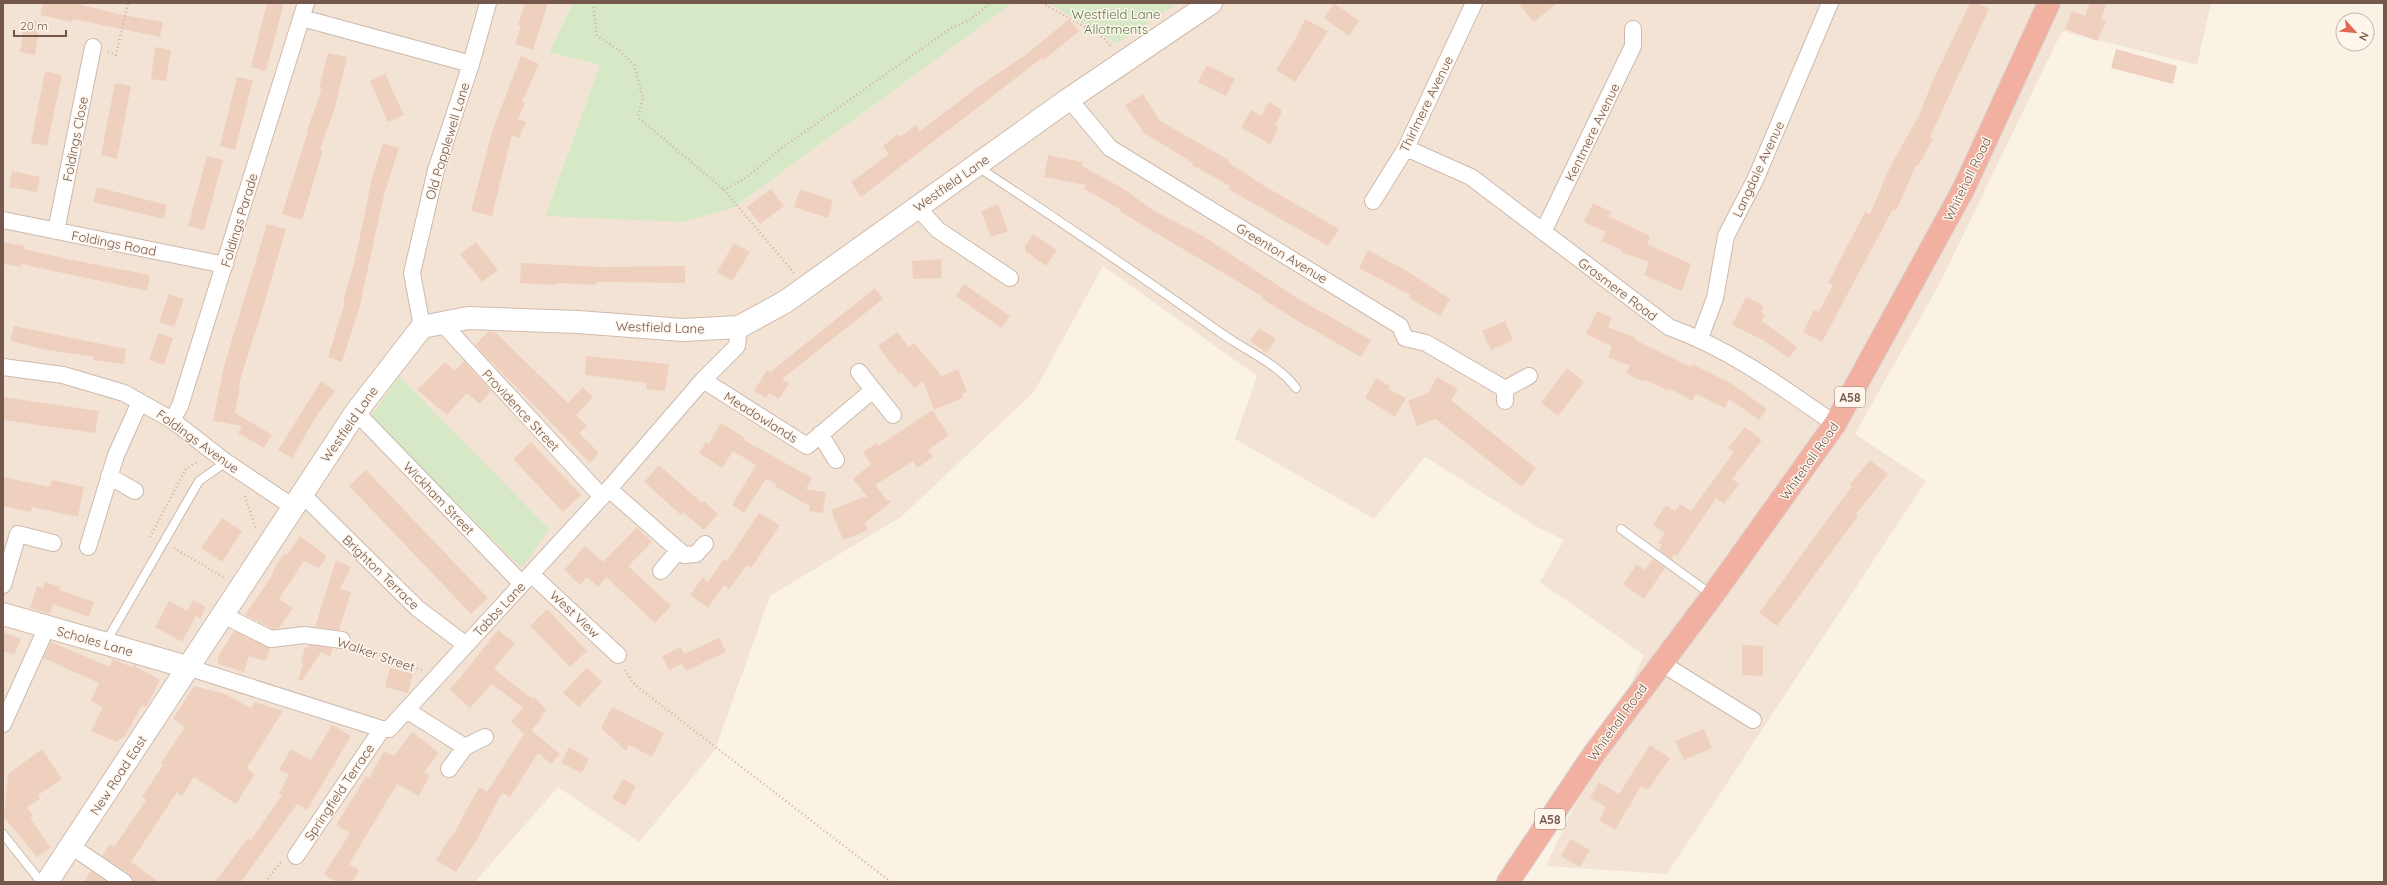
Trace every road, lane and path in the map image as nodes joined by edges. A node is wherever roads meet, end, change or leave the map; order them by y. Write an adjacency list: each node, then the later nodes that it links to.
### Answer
1 (128, 3): 12 (path)
2 (488, 3): 14 (street, Old Popplewell Lane)
3 (592, 3): 18 (path)
4 (991, 3): 18 (path)
5 (1042, 3): 13 (path)
6 (1211, 3): 13 (main road, Westfield Lane)
7 (1474, 3): 16 (street, Thirlmere Avenue)
8 (1830, 3): 29 (street, Langdale Avenue)
9 (2049, 3): 40 (highway, Whitehall Road / A58)
10 (304, 10): 14 (street, Foldings Parade); 24 (street, Foldings Parade)
11 (1633, 29): 23 (street, Kentmere Avenue)
12 (93, 47): 22 (street, Foldings Close)
13 (1123, 62): 15 (main road, Westfield Lane)
14 (471, 64): 27 (street, Old Popplewell Lane)
15 (1069, 98): 17 (main road, Westfield Lane); 32 (street, Greenton Avenue)
16 (1406, 148): 19 (street, Thirlmere Avenue); 23 (street, Grasmere Road)
17 (976, 165): 20 (main road, Westfield Lane); 34 (lane)
18 (724, 190): 26 (path)
19 (1373, 201)
20 (917, 207): 25 (street); 26 (main road, Westfield Lane)
21 (3, 220): 22 (street, Foldings Road)
22 (56, 231): 24 (street, Foldings Road)
23 (1543, 232): 29 (street, Grasmere Road)
24 (225, 265): 39 (street, Foldings Parade)
25 (1010, 278)
26 (806, 287): 28 (main road, Westfield Lane)
27 (431, 325): 28 (main road, Westfield Lane); 37 (main road, Westfield Lane); 48 (street, Providence Street)
28 (739, 327): 33 (street, Tabbs Lane)
29 (1700, 338): 40 (street, Grasmere Road)
30 (3, 367): 36 (street, Foldings Avenue)
31 (859, 372): 35 (street)
32 (1529, 376)
33 (703, 380): 41 (street, Meadowlands); 48 (street, Tabbs Lane)
34 (1296, 388)
35 (873, 390): 38 (street); 41 (street, Meadowlands)
36 (140, 402): 39 (street, Foldings Avenue); 45 (street)
37 (356, 412): 49 (main road, Westfield Lane); 59 (street, Wickham Street)
38 (892, 415)
39 (172, 420): 44 (street, Foldings Avenue)
40 (1835, 424): 62 (highway, Whitehall Road / A58)
41 (820, 434): 42 (street)
42 (836, 460)
43 (198, 461): 52 (path)
44 (226, 462): 49 (street, Foldings Avenue); 67 (lane)
45 (109, 476): 46 (street); 56 (street)
46 (135, 491)
47 (244, 493): 51 (path)
48 (605, 493): 57 (street, Providence Street); 59 (street, Tabbs Lane)
49 (298, 501): 64 (main road, Westfield Lane); 68 (street, Brighton Terrace)
50 (1621, 529): 62 (lane)
51 (256, 530)
52 (150, 537)
53 (53, 542): 61 (street)
54 (704, 544): 57 (street)
55 (172, 546): 60 (path)
56 (88, 547)
57 (682, 552): 58 (street)
58 (661, 571)
59 (526, 579): 68 (street, Tabbs Lane); 69 (street, West View)
60 (229, 580)
61 (3, 585)
62 (1713, 595): 70 (highway, Whitehall Road / A58)
63 (3, 614): 65 (main road, Scholes Lane)
64 (223, 615): 66 (street, Walker Street); 71 (main road, Westfield Lane)
65 (47, 627): 67 (main road, Scholes Lane); 75 (street)
66 (342, 640): 72 (path, Walker Street)
67 (106, 643): 71 (main road, Scholes Lane)
68 (466, 645): 72 (street, Tabbs Lane)
69 (618, 655): 87 (path)
70 (1661, 663): 74 (street); 88 (highway, Whitehall Road / A58)
71 (187, 667): 76 (street); 81 (main road, New Road East)
72 (439, 676): 73 (street, Tabbs Lane)
73 (408, 711): 76 (street, Tabbs Lane); 78 (street)
74 (1753, 720)
75 (3, 724)
76 (382, 729): 82 (street, Springfield Terrace)
77 (485, 737): 78 (street)
78 (465, 748): 79 (street)
79 (449, 770)
80 (3, 834): 83 (lane)
81 (71, 846): 84 (main road, New Road East); 85 (street)
82 (296, 856): 86 (path)
83 (41, 882)
84 (47, 882)
85 (124, 882)
86 (265, 882)
87 (891, 882)
88 (1508, 882)

